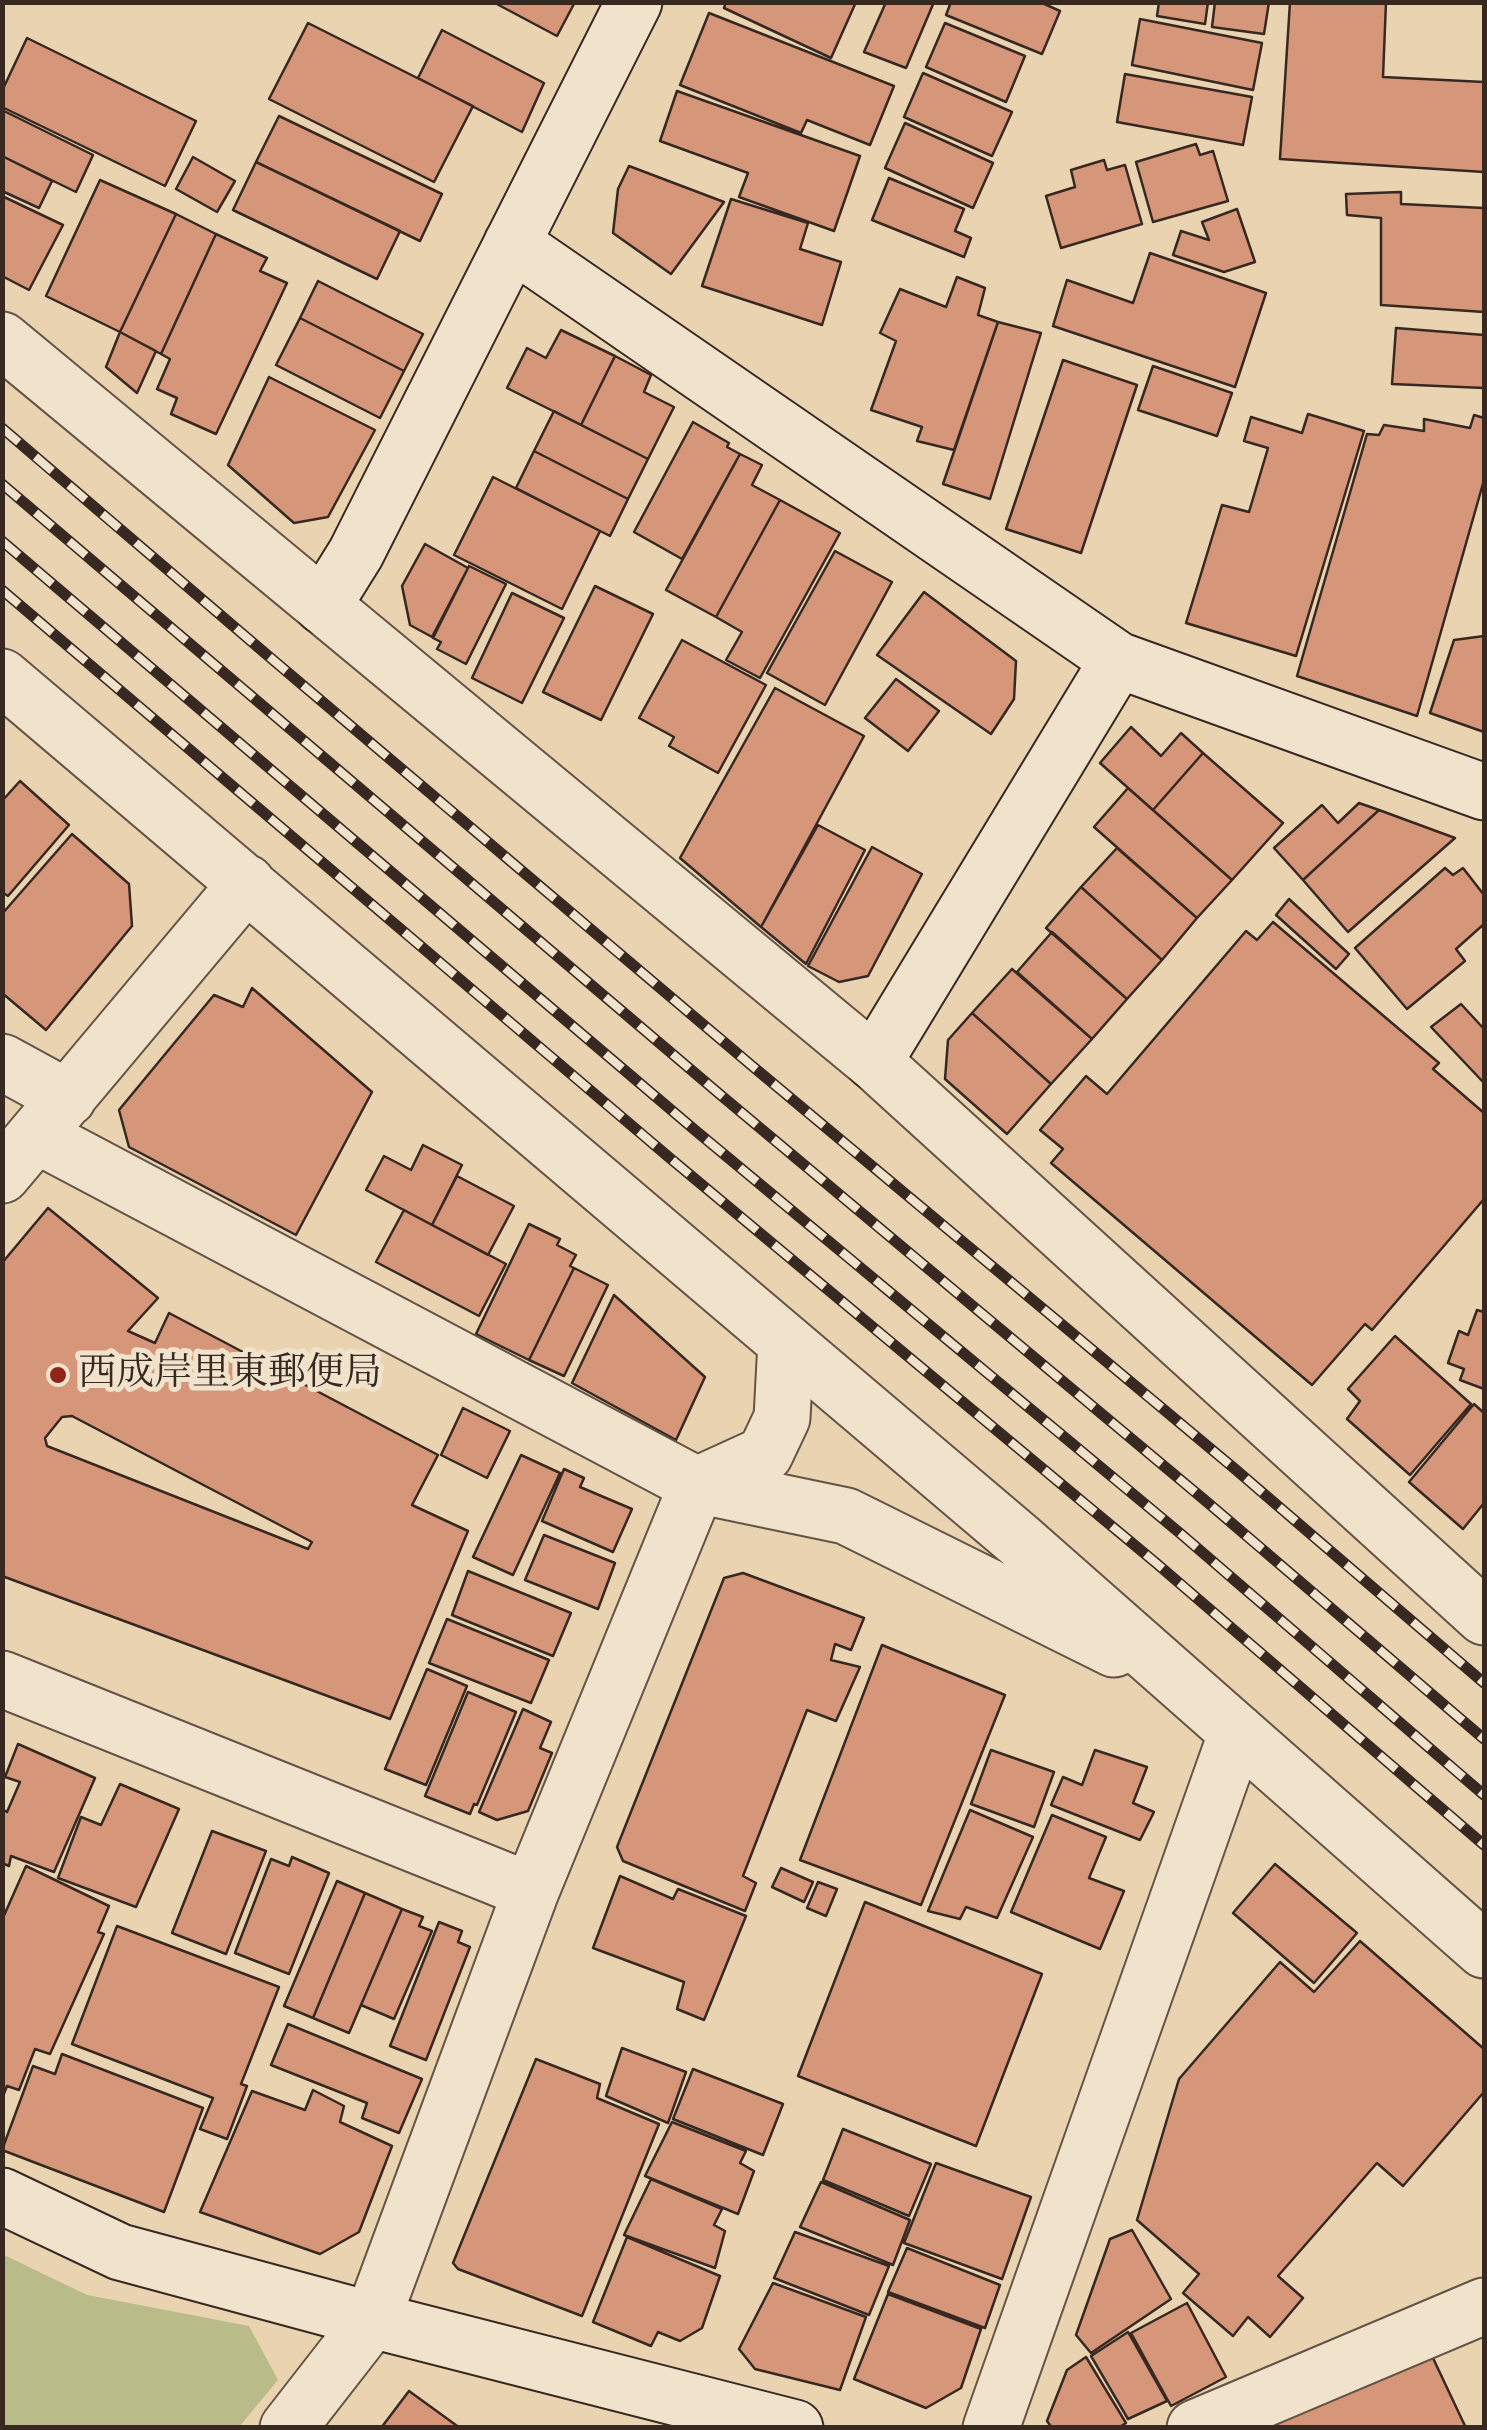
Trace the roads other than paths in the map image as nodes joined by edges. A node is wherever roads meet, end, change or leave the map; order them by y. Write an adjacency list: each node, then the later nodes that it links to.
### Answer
1 (634, 2): 2 (street)
2 (512, 242): 4 (street); 5 (street)
3 (2, 340): 4 (street)
4 (323, 606): 10 (street)
5 (1118, 660): 7 (street); 10 (street)
6 (2, 677): 8 (street)
7 (1484, 792)
8 (246, 883): 11 (street); 12 (street)
9 (2, 1062): 11 (street)
10 (874, 1062): 14 (street)
11 (35, 1136): 13 (street)
12 (786, 1342): 13 (street); 16 (street)
13 (697, 1485): 16 (street); 18 (street)
14 (1484, 1617)
15 (2, 1679): 18 (street)
16 (1179, 1681): 17 (street)
17 (1237, 1732): 19 (street); 25 (street)
18 (531, 1891): 22 (street)
19 (1484, 1950)
20 (2, 2196): 22 (street)
21 (1484, 2306): 26 (street)
22 (372, 2320): 23 (street); 24 (street)
23 (288, 2428)
24 (795, 2428)
25 (991, 2428)
26 (1195, 2428)

